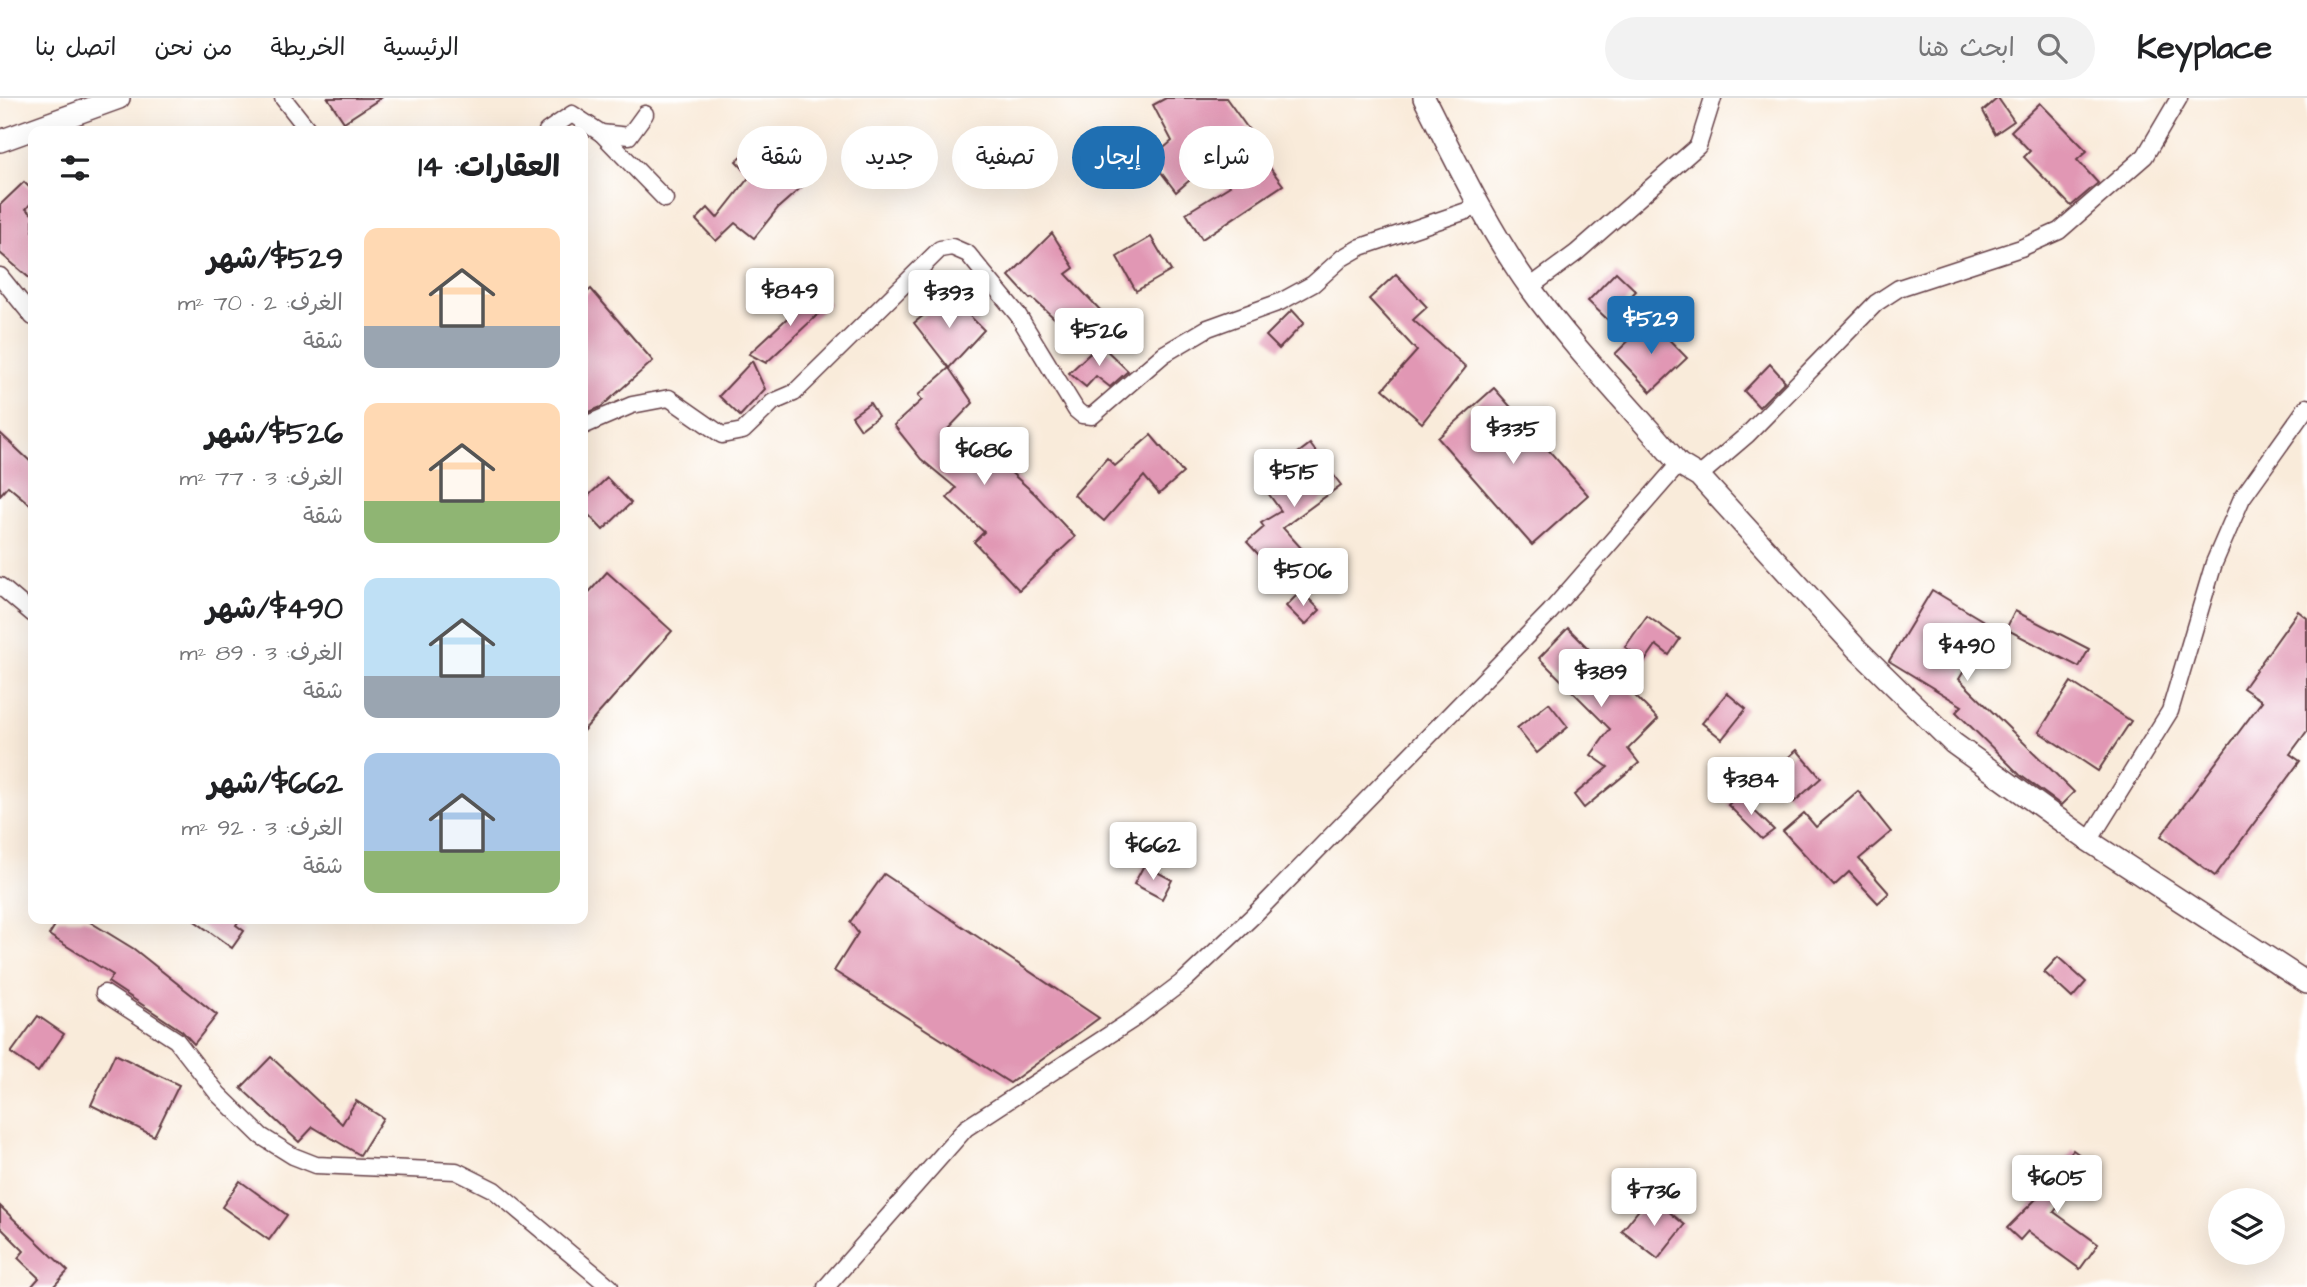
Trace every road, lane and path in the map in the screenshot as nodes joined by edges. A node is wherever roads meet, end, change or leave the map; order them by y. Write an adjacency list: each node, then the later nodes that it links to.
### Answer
1 (119, 98): 7 (street)
2 (284, 98): 8 (street)
3 (1424, 98): 14 (street)
4 (1713, 98): 16 (street)
5 (2179, 98): 21 (street)
6 (645, 114): 11 (street)
7 (42, 126)
8 (305, 126)
9 (554, 126): 11 (street)
10 (28, 131): 12 (street)
11 (601, 133): 13 (street)
12 (0, 141)
13 (665, 199)
14 (1478, 207): 16 (street); 19 (street)
15 (0, 276): 17 (street)
16 (1530, 287): 20 (street)
17 (28, 311)
18 (2307, 407): 24 (street)
19 (588, 424)
20 (1679, 464): 21 (street); 28 (street)
21 (1699, 476): 24 (street)
22 (0, 586): 23 (street)
23 (28, 610)
24 (2089, 841): 25 (street)
25 (2307, 983)
26 (104, 993): 27 (street)
27 (610, 1287)
28 (826, 1287)

